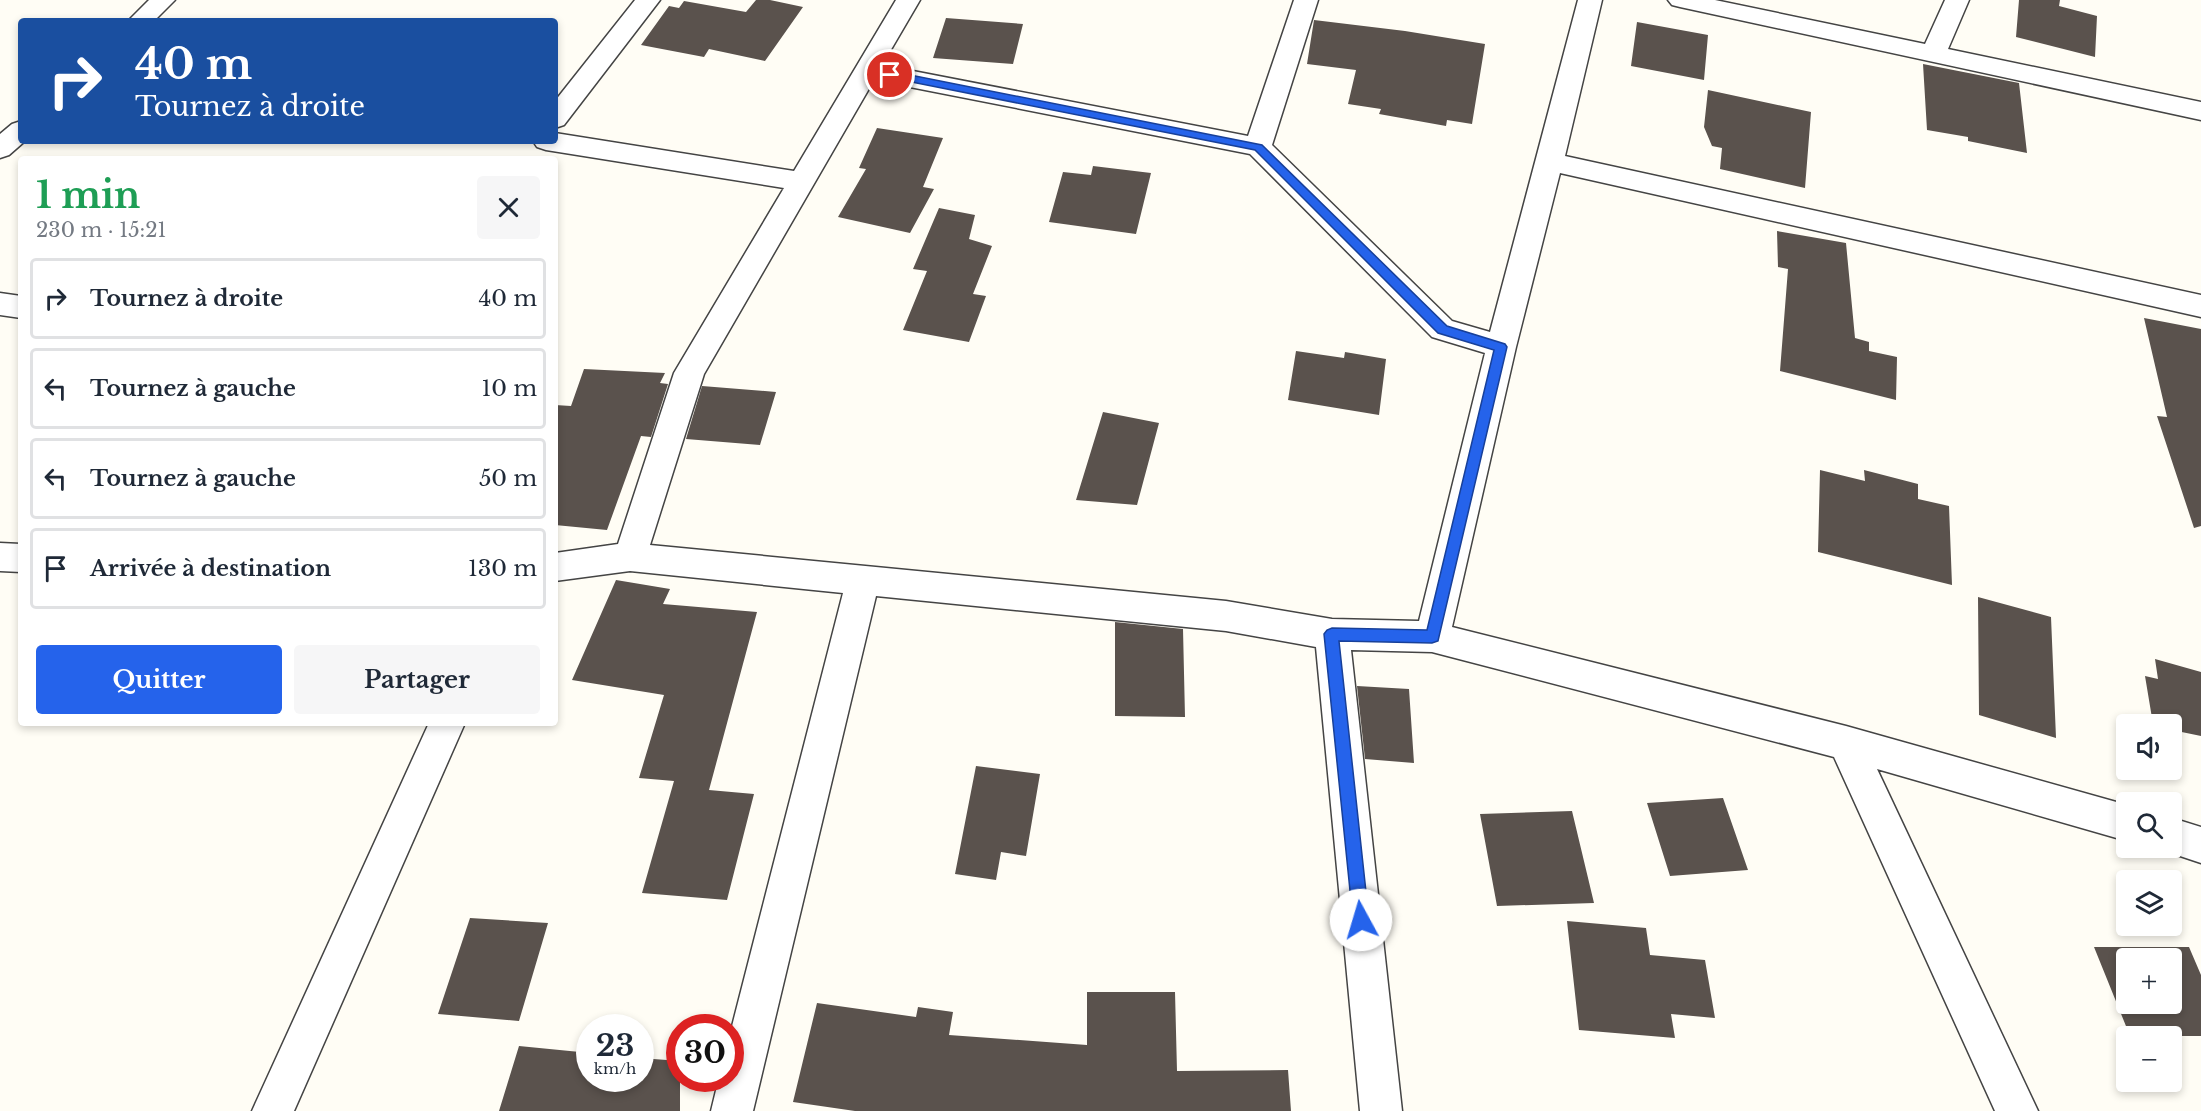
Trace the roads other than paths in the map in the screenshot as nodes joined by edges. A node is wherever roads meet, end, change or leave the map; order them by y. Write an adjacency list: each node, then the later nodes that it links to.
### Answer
1 (163, 0): 8 (street)
2 (648, 0): 12 (street)
3 (908, 0): 10 (street)
4 (1306, 0): 15 (street)
5 (1588, 0): 17 (street)
6 (1680, 0): 9 (street)
7 (1957, 0): 9 (street)
8 (143, 18)
9 (1933, 54): 11 (street)
10 (866, 70): 15 (street); 18 (street)
11 (2201, 111)
12 (558, 115)
13 (18, 133): 16 (street)
14 (558, 143): 18 (street)
15 (1258, 147): 22 (street)
16 (0, 149)
17 (1550, 162): 20 (street); 22 (street)
18 (801, 181): 24 (street)
19 (0, 304): 21 (street)
20 (2201, 306)
21 (18, 307)
22 (1500, 347): 29 (street)
23 (0, 557): 25 (street)
24 (630, 557): 26 (street); 27 (street)
25 (18, 558)
26 (558, 567)
27 (863, 580): 28 (street); 36 (street)
28 (1332, 634): 29 (street); 37 (street)
29 (1432, 637): 31 (street)
30 (446, 726): 35 (street)
31 (1846, 743): 32 (street); 38 (street)
32 (2116, 820)
33 (2182, 839): 34 (street)
34 (2201, 845)
35 (273, 1111)
36 (732, 1111)
37 (1381, 1111)
38 (2017, 1111)

